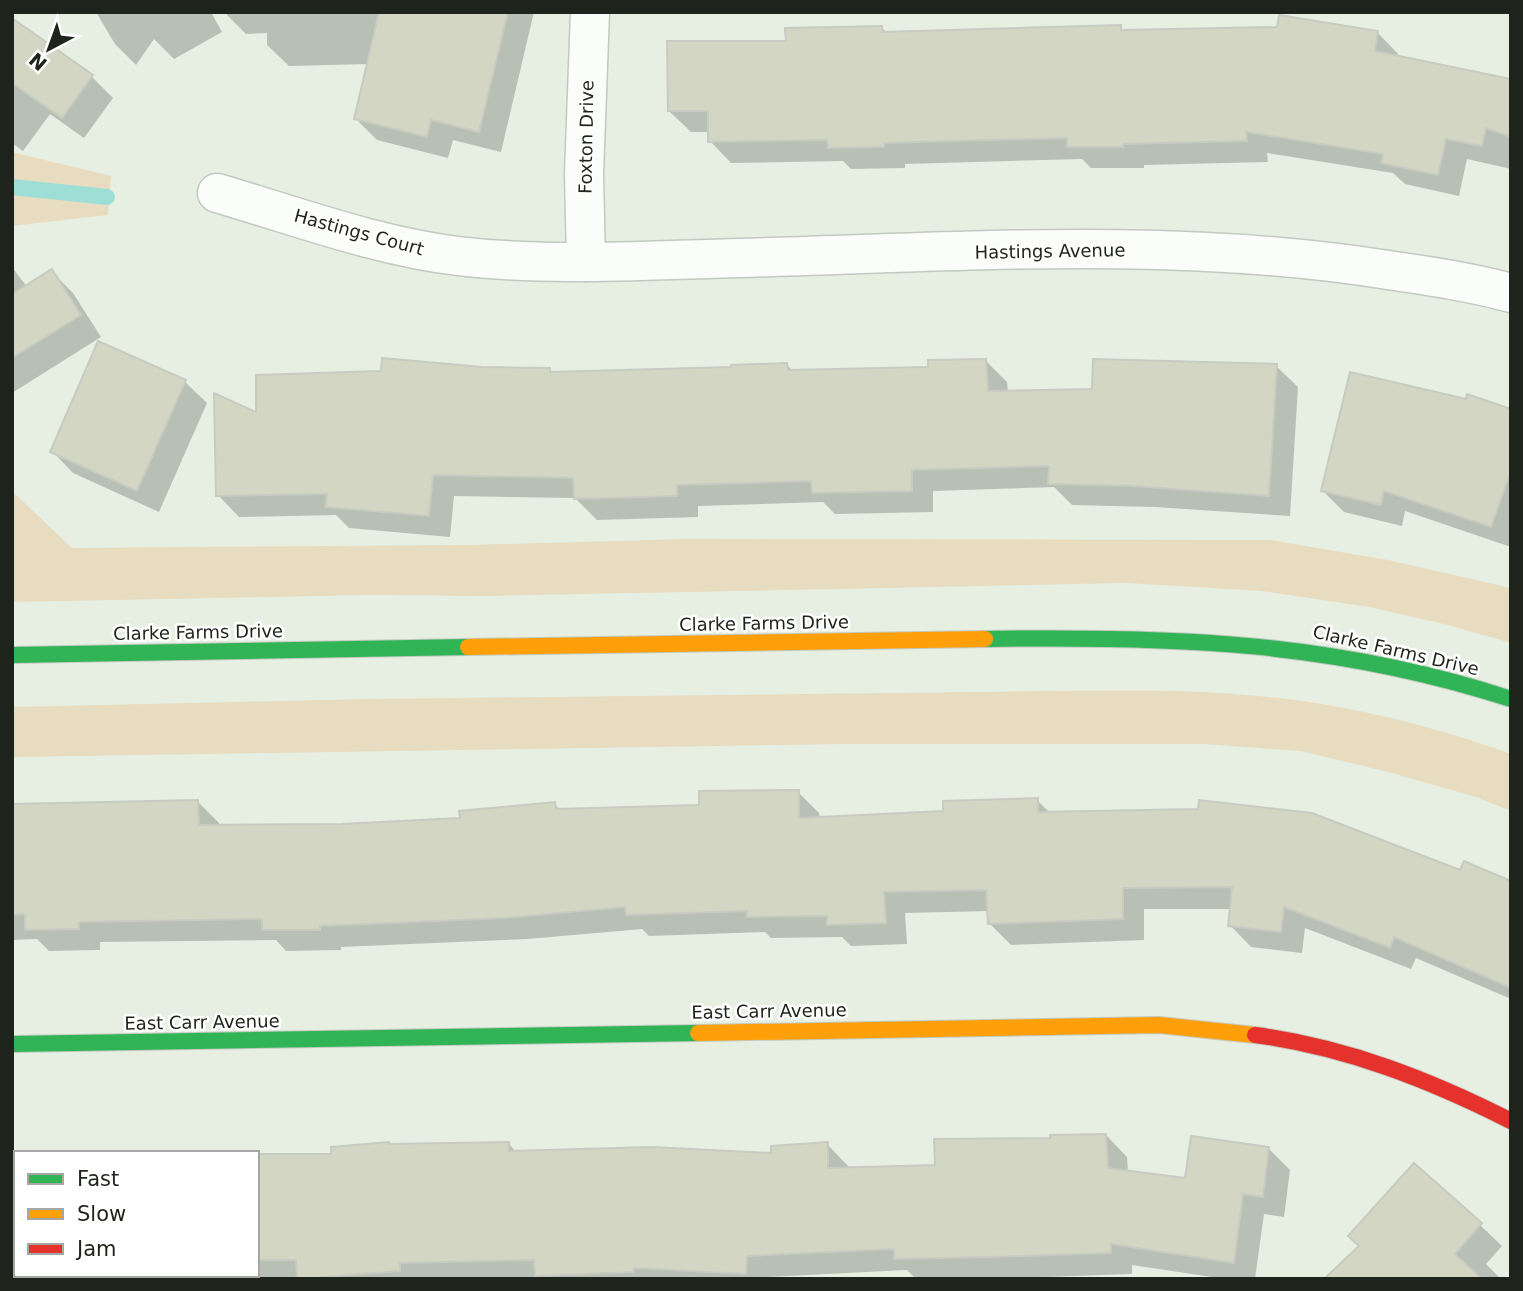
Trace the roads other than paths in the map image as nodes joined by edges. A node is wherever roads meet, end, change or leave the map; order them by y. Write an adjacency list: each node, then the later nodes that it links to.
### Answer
1 (590, 12): 3 (street, Foxton Drive)
2 (217, 193): 3 (street, Hastings Court)
3 (586, 262): 4 (street, Hastings Avenue)
4 (1511, 293)
5 (12, 654): 6 (street, Clarke Farms Drive)
6 (1511, 699)
7 (12, 1044): 8 (street, East Carr Avenue)
8 (1511, 1121)

